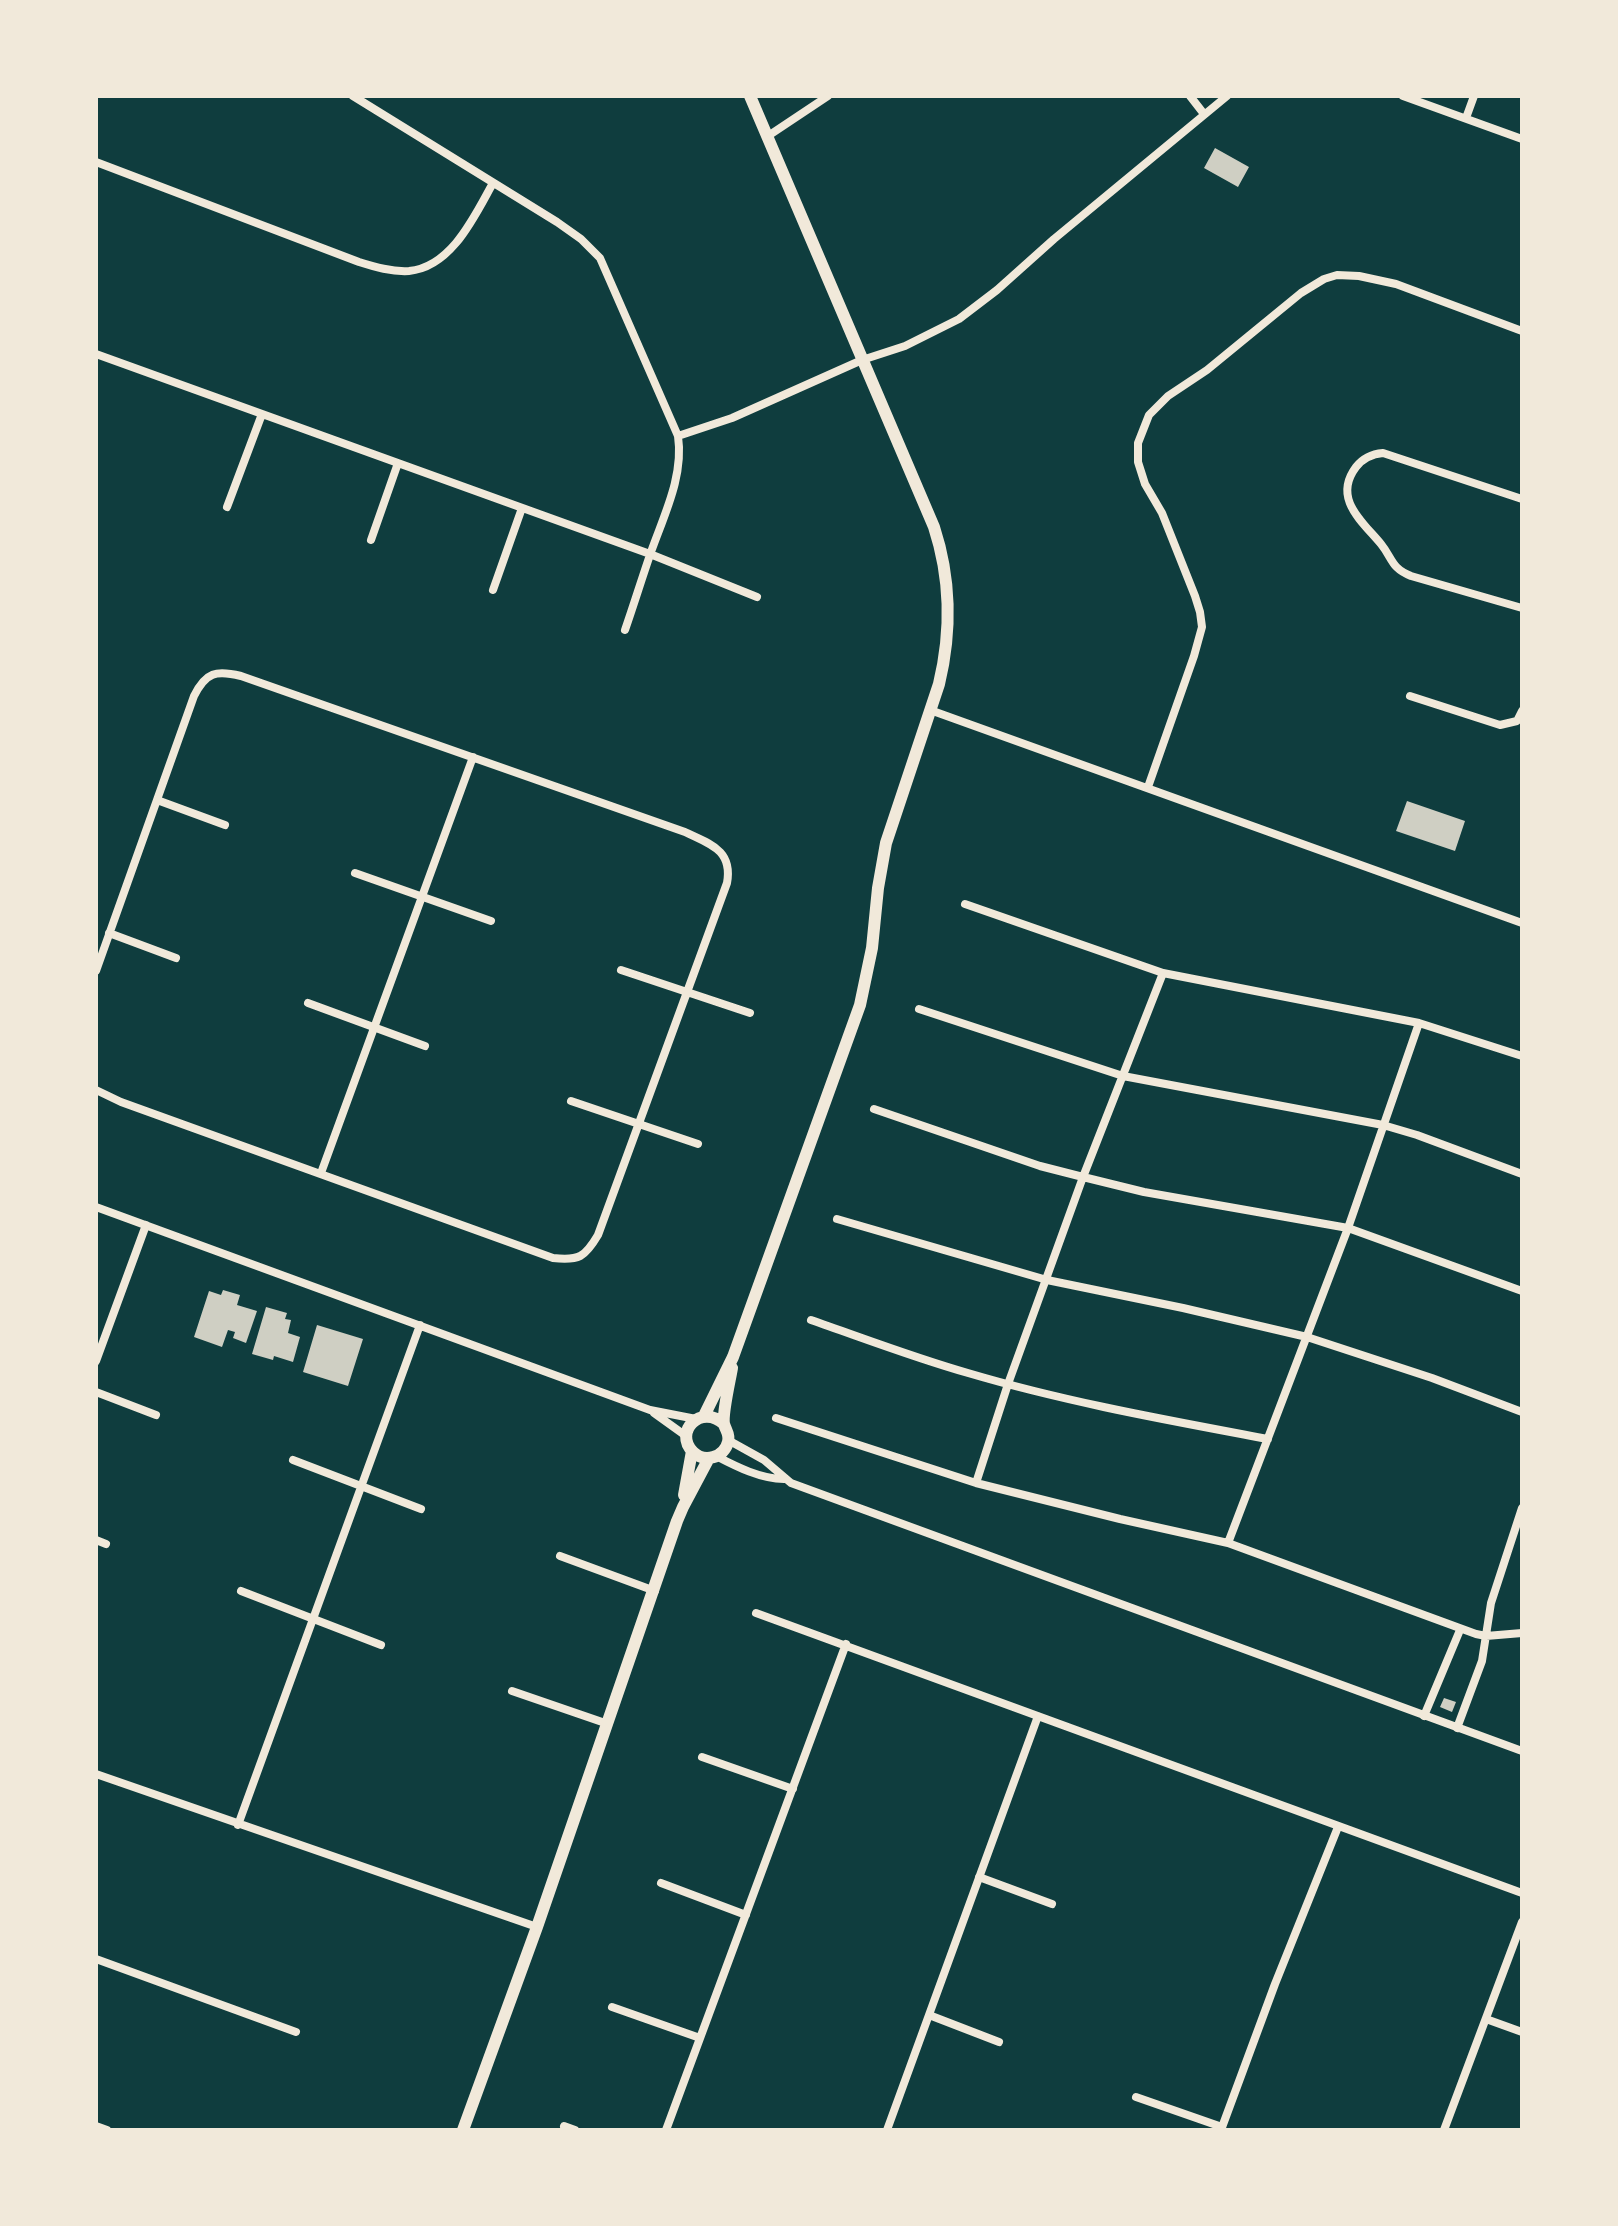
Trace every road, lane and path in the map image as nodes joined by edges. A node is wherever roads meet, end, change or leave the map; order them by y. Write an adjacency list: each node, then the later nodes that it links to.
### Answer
1 (353, 96): 13 (street)
2 (750, 96): 10 (street)
3 (828, 96): 10 (street)
4 (1190, 96): 8 (street)
5 (1227, 96): 8 (street)
6 (1403, 96): 9 (street)
7 (1474, 96): 9 (street)
8 (1204, 114): 16 (street)
9 (1466, 118): 11 (street)
10 (768, 136): 16 (street)
11 (1522, 139)
12 (96, 162): 13 (street)
13 (493, 183): 18 (street)
14 (1522, 331): 33 (street)
15 (96, 354): 17 (street)
16 (862, 360): 18 (street); 30 (street)
17 (262, 414): 19 (street); 21 (street)
18 (678, 436): 24 (street)
19 (398, 463): 22 (street); 23 (street)
20 (1522, 499): 27 (street)
21 (227, 507)
22 (522, 508): 24 (street); 25 (street)
23 (371, 540)
24 (650, 554): 26 (street); 28 (street)
25 (493, 590)
26 (757, 597)
27 (1522, 608)
28 (625, 630)
29 (1410, 696): 31 (street)
30 (930, 710): 33 (street); 73 (street)
31 (1522, 711)
32 (473, 757): 34 (street); 37 (street); 46 (street)
33 (1148, 787): 40 (street)
34 (157, 800): 35 (street); 41 (street)
35 (225, 825)
36 (355, 873): 37 (street)
37 (422, 898): 39 (street); 51 (street)
38 (965, 904): 45 (street)
39 (491, 921)
40 (1522, 923)
41 (109, 933): 42 (street); 44 (street)
42 (176, 958)
43 (621, 970): 46 (street)
44 (96, 971)
45 (1163, 973): 50 (street); 54 (street)
46 (688, 992): 49 (street); 58 (street)
47 (308, 1003): 51 (street)
48 (919, 1009): 54 (street)
49 (750, 1013)
50 (1419, 1023): 53 (street); 59 (street)
51 (374, 1027): 52 (street); 61 (street)
52 (425, 1046)
53 (1522, 1056)
54 (1123, 1076): 59 (street); 63 (street)
55 (96, 1090): 61 (street)
56 (571, 1101): 58 (street)
57 (874, 1109): 63 (street)
58 (638, 1123): 60 (street); 61 (street)
59 (1383, 1125): 62 (street); 67 (street)
60 (698, 1144)
61 (321, 1173)
62 (1522, 1174)
63 (1083, 1177): 67 (street); 68 (street)
64 (96, 1207): 66 (street)
65 (837, 1219): 68 (street)
66 (146, 1225): 71 (street); 74 (street)
67 (1348, 1228): 69 (street); 72 (street)
68 (1047, 1280): 72 (street); 75 (street)
69 (1522, 1291)
70 (811, 1320): 75 (street)
71 (420, 1325): 77 (street); 91 (street)
72 (1307, 1337): 78 (street); 84 (street)
73 (733, 1357): 80 (street); 82 (street)
74 (96, 1361)
75 (1008, 1384): 84 (street); 90 (street)
76 (96, 1392): 79 (street)
77 (650, 1410): 80 (street); 83 (street)
78 (1522, 1412)
79 (156, 1415)
80 (700, 1418): 82 (street); 83 (street)
81 (776, 1418): 90 (street)
82 (724, 1424): 85 (street)
83 (686, 1436): 86 (street)
84 (1268, 1439): 98 (street)
85 (728, 1440): 87 (street); 89 (street)
86 (692, 1451): 87 (street); 92 (street)
87 (712, 1457): 89 (street); 92 (street)
88 (293, 1460): 91 (street)
89 (785, 1479): 112 (street)
90 (976, 1483): 98 (street)
91 (361, 1486): 94 (street); 104 (street)
92 (683, 1507): 102 (street)
93 (1522, 1508): 95 (street)
94 (421, 1509)
95 (1512, 1534): 96 (street); 107 (street)
96 (1522, 1538)
97 (96, 1540): 99 (street)
98 (1228, 1543): 105 (street)
99 (106, 1544)
100 (560, 1556): 102 (street)
101 (241, 1591): 104 (street)
102 (655, 1591): 113 (street)
103 (756, 1613): 108 (street)
104 (313, 1620): 109 (street); 119 (street)
105 (1460, 1630): 107 (street); 112 (street)
106 (1522, 1633): 107 (street)
107 (1486, 1636): 114 (street)
108 (846, 1644): 111 (street); 118 (street)
109 (381, 1645)
110 (512, 1691): 113 (street)
111 (1038, 1716): 120 (street); 121 (street)
112 (1424, 1716): 114 (street)
113 (608, 1724): 127 (street)
114 (1457, 1728): 115 (street)
115 (1522, 1751)
116 (702, 1757): 118 (street)
117 (96, 1774): 119 (street)
118 (793, 1789): 125 (street)
119 (238, 1825): 127 (street)
120 (1338, 1827): 123 (street); 139 (street)
121 (979, 1877): 124 (street); 130 (street)
122 (661, 1883): 125 (street)
123 (1522, 1893)
124 (1052, 1904)
125 (746, 1915): 134 (street)
126 (1522, 1922): 131 (street)
127 (537, 1927): 141 (street)
128 (96, 1959): 132 (street)
129 (612, 2007): 134 (street)
130 (929, 2015): 135 (street); 144 (street)
131 (1486, 2019): 133 (street); 145 (street)
132 (296, 2032)
133 (1522, 2032)
134 (700, 2038): 143 (street)
135 (999, 2042)
136 (1136, 2097): 139 (street)
137 (96, 2126): 140 (street)
138 (564, 2126): 142 (street)
139 (1222, 2128)
140 (107, 2130)
141 (463, 2130)
142 (575, 2130)
143 (666, 2130)
144 (887, 2130)
145 (1444, 2130)

